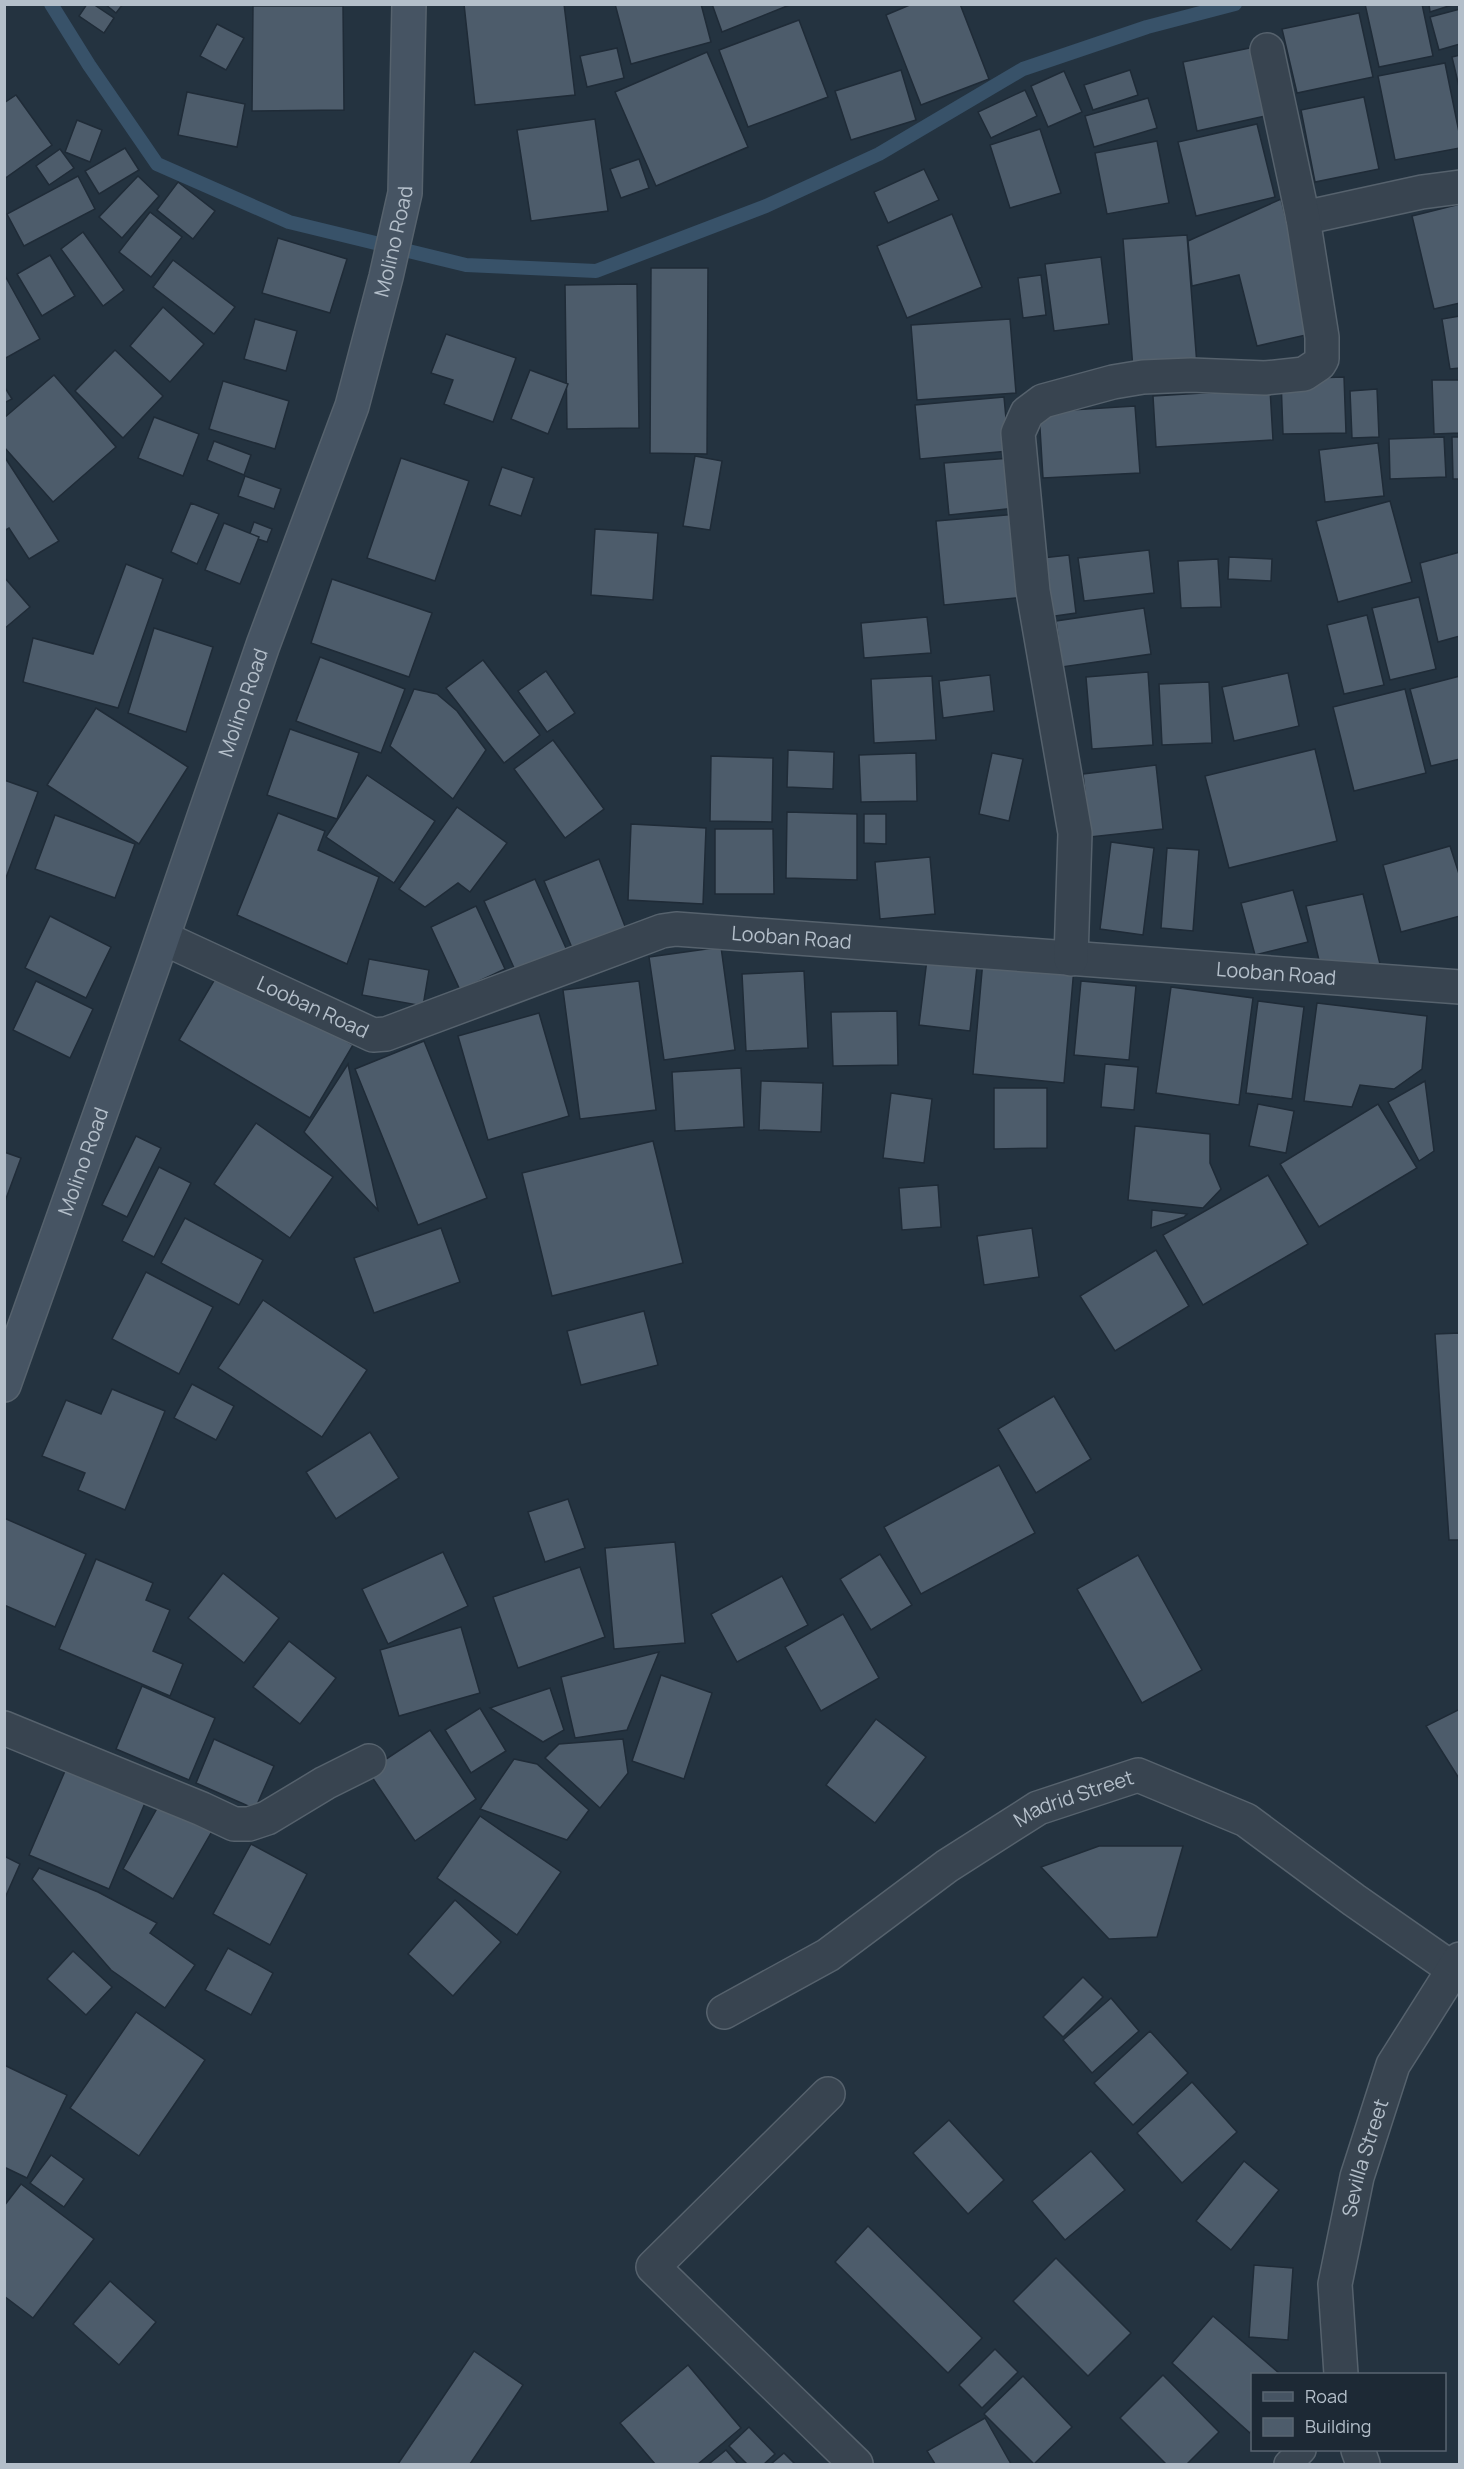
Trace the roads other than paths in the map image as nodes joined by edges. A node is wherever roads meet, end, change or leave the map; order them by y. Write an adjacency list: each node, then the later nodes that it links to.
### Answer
1 (409, 4): 5 (main road, Molino Road)
2 (1267, 50): 4 (street)
3 (1460, 187): 4 (street)
4 (1303, 218): 6 (street)
5 (163, 938): 6 (street, Looban Road); 8 (main road, Molino Road)
6 (1071, 959): 7 (street, Looban Road)
7 (1460, 987)
8 (4, 1386)
9 (4, 1728): 10 (street)
10 (369, 1761)
11 (1457, 1967): 12 (street, Madrid Street); 14 (street, Sevilla Street)
12 (724, 2012)
13 (828, 2094): 16 (street)
14 (1341, 2373)
15 (1301, 2451): 17 (lane)
16 (856, 2464)
17 (1288, 2464)

